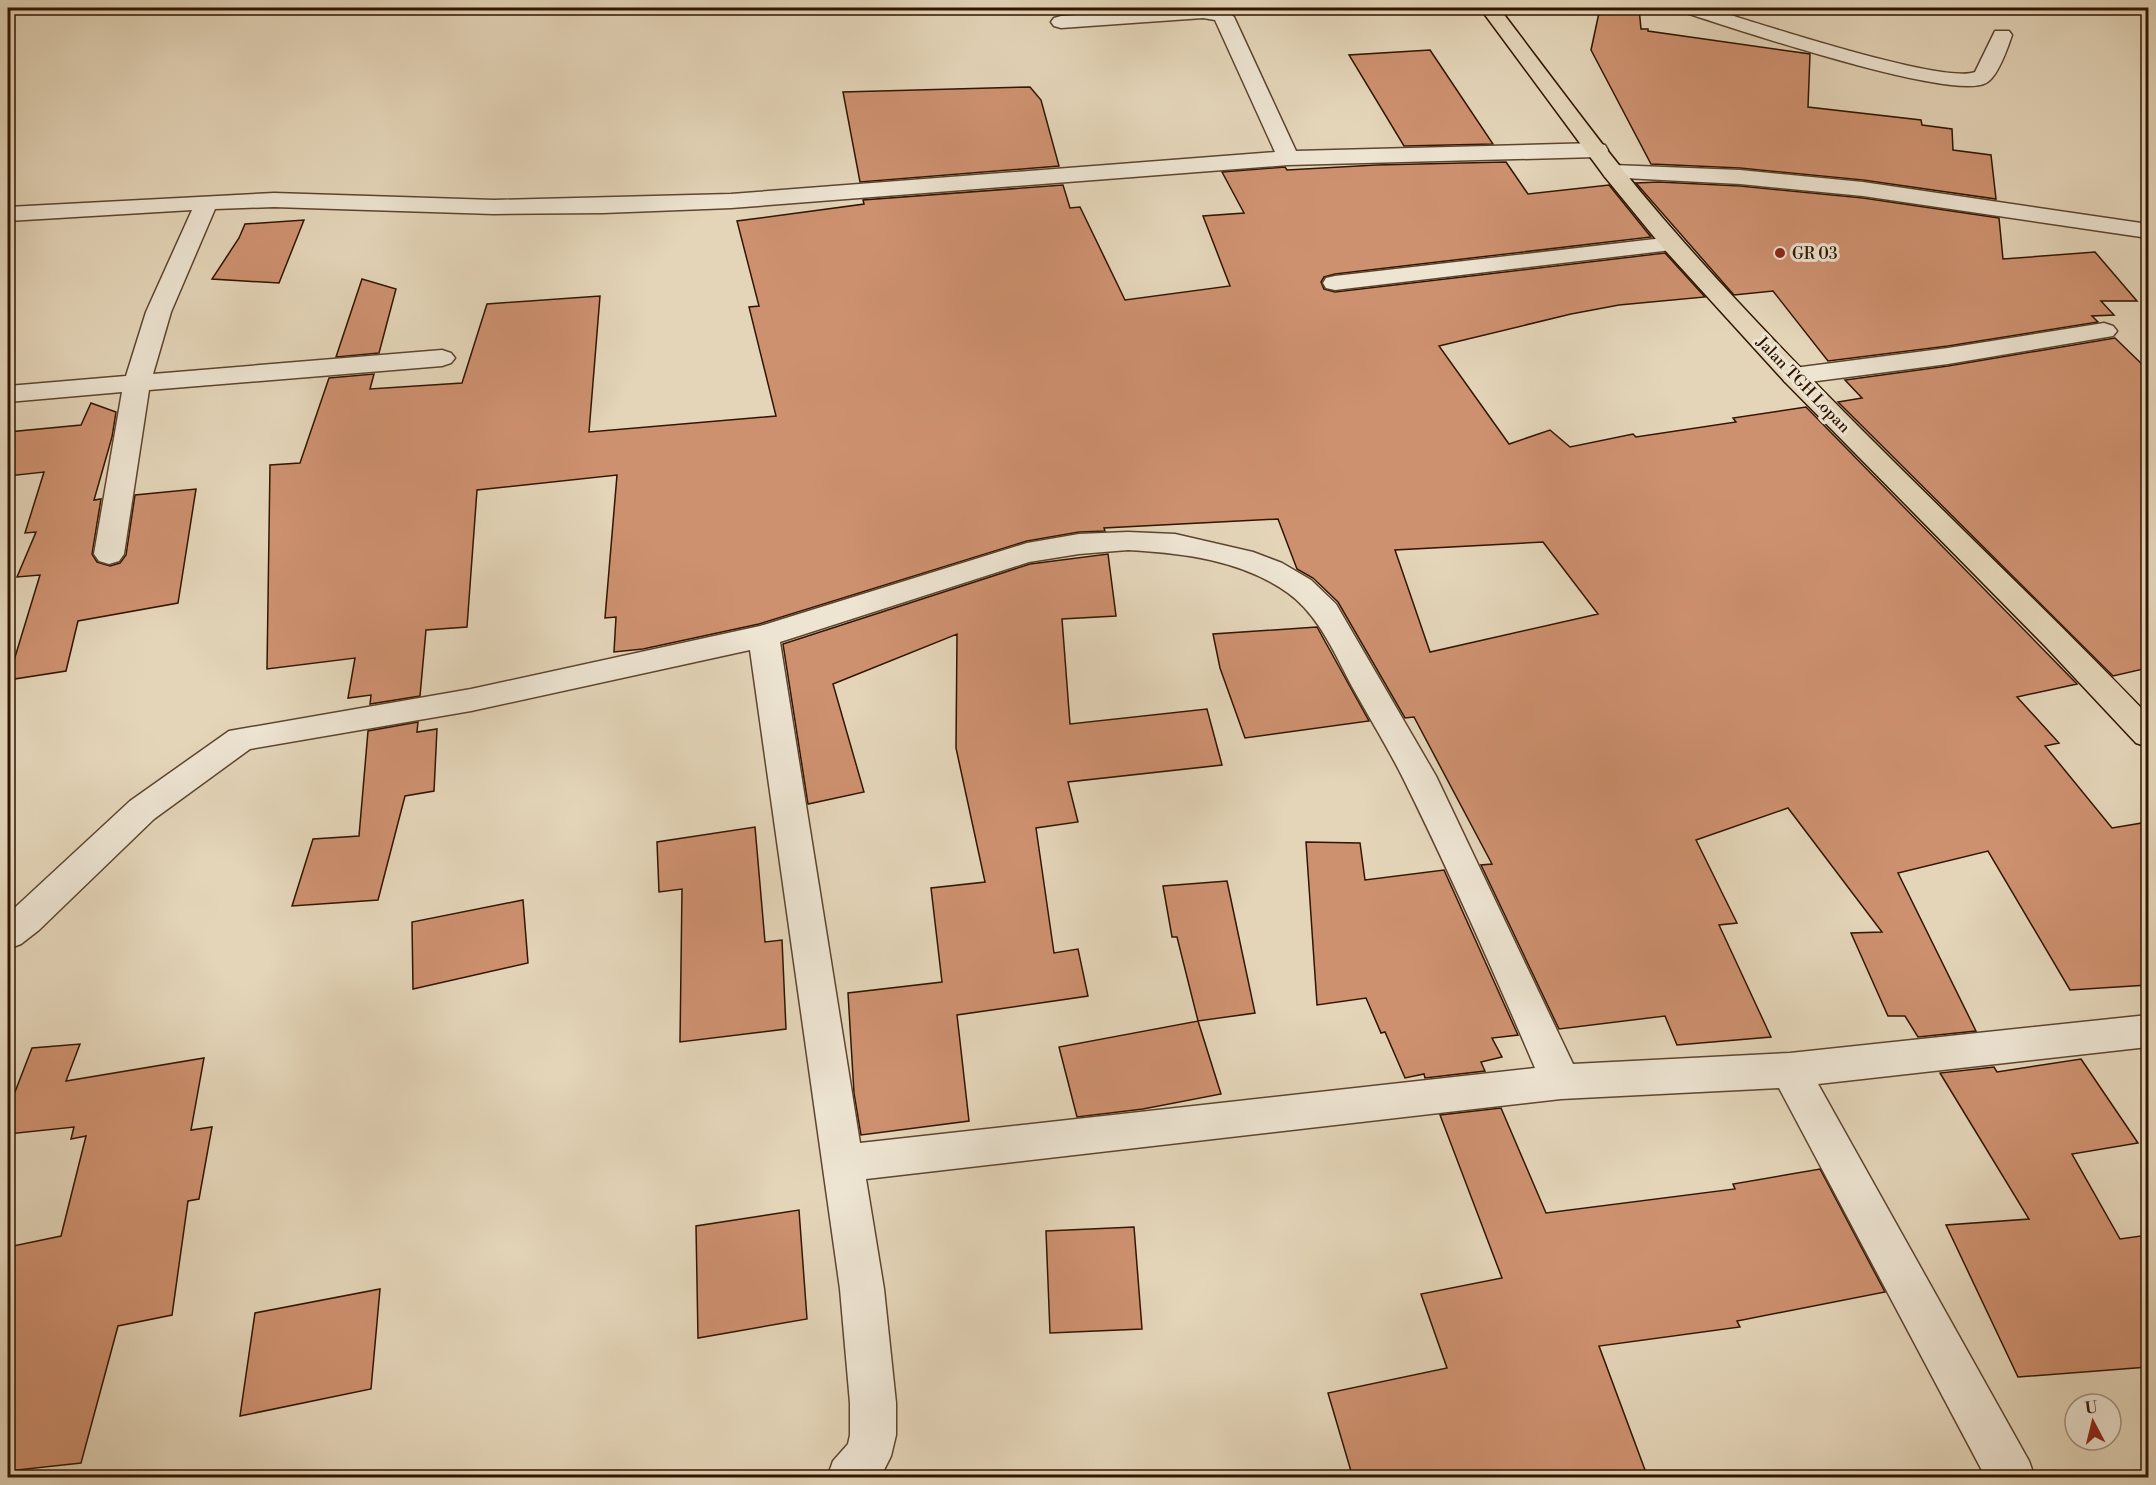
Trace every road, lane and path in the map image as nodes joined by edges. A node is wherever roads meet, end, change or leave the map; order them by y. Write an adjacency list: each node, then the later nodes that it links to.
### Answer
1 (1489, 8): 5 (highway, Jalan TGH Lopan)
2 (1690, 8): 4 (street)
3 (1061, 21): 6 (street)
4 (2002, 35)
5 (1597, 150): 6 (street); 7 (highway, Jalan TGH Lopan)
6 (1288, 158): 8 (street)
7 (1613, 172): 10 (street); 11 (highway, Jalan TGH Lopan)
8 (207, 202): 9 (street); 16 (street)
9 (8, 214)
10 (2148, 231)
11 (1672, 244): 12 (street); 15 (highway, Jalan TGH Lopan)
12 (1335, 283)
13 (2104, 331): 15 (street)
14 (442, 358): 16 (street)
15 (1794, 376): 20 (highway, Jalan TGH Lopan)
16 (137, 382): 17 (street); 18 (street)
17 (8, 394)
18 (109, 554)
19 (764, 636): 21 (street); 24 (street); 25 (street)
20 (2148, 735)
21 (8, 934)
22 (2148, 1031): 23 (street)
23 (1790, 1070): 24 (street); 27 (street)
24 (1561, 1082): 25 (street)
25 (844, 1163): 26 (street)
26 (850, 1478)
27 (2012, 1478)

